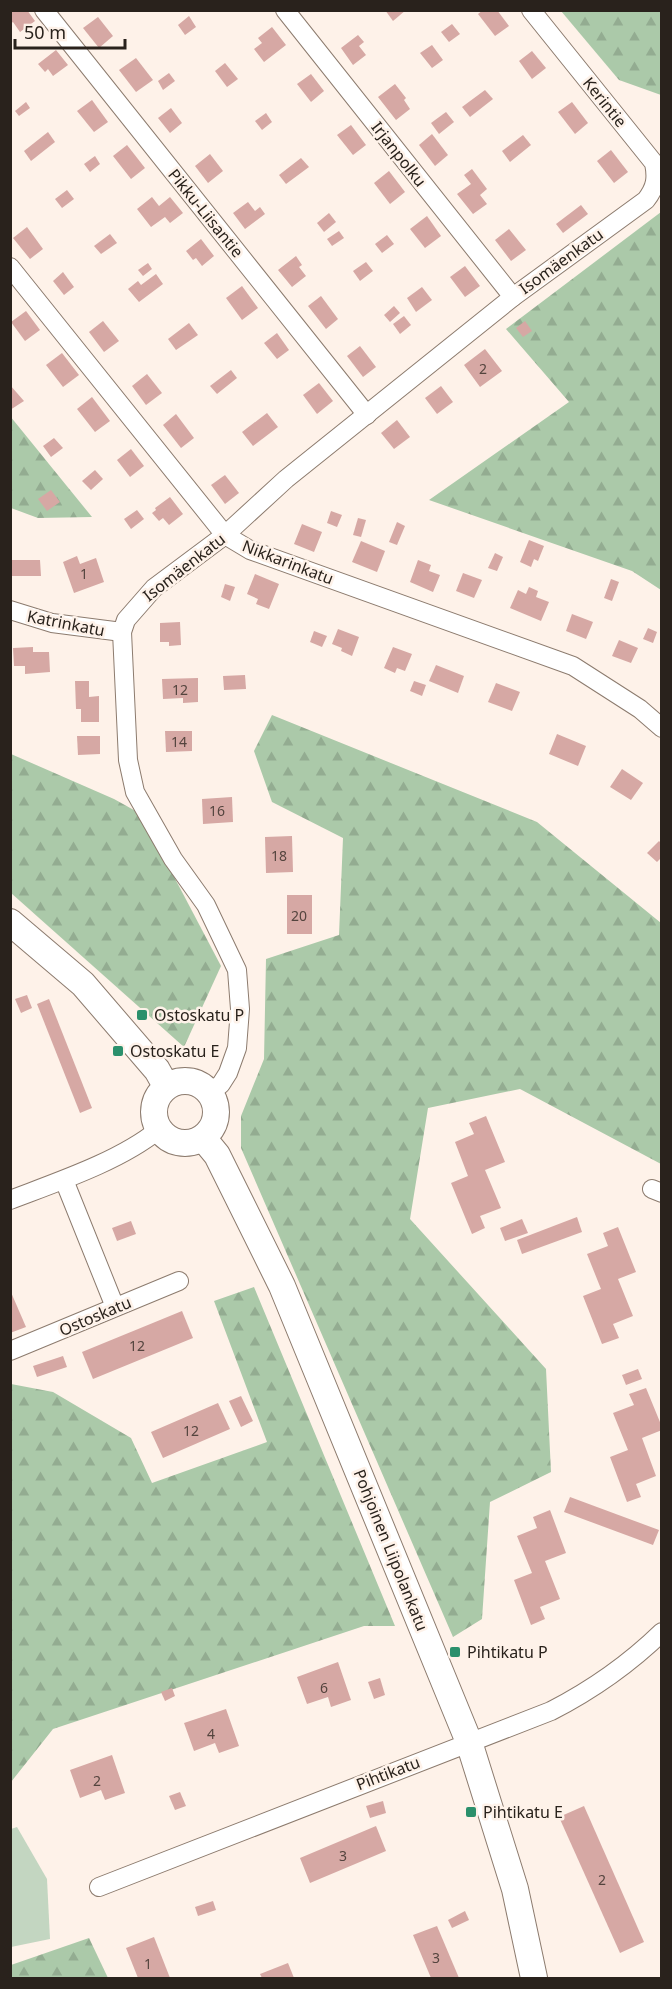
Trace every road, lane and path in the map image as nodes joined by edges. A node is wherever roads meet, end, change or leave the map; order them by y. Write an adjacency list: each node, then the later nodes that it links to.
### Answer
1 (44, 10): 7 (street, Pikku-Liisantie)
2 (285, 10): 6 (street, Irjanpolku)
3 (531, 10): 4 (street, Kerintie)
4 (646, 200): 6 (street, Isomäenkatu)
5 (10, 267): 8 (street, Nikkarinkatu)
6 (513, 297): 7 (street, Isomäenkatu)
7 (367, 415): 8 (street, Isomäenkatu)
8 (225, 535): 10 (street, Isomäenkatu); 11 (street, Nikkarinkatu)
9 (10, 610): 10 (street, Katrinkatu)
10 (122, 632): 14 (street)
11 (662, 728)
12 (10, 922): 13 (street)
13 (166, 1086): 14 (street); 15 (street)
14 (210, 1093): 16 (street)
15 (158, 1130): 16 (street); 17 (street)
16 (203, 1138): 23 (street, Pohjoinen Liipolankatu)
17 (64, 1180): 18 (street); 20 (street)
18 (10, 1200)
19 (179, 1281): 20 (street, Ostoskatu)
20 (115, 1307): 21 (street, Ostoskatu)
21 (10, 1351)
22 (662, 1632): 23 (street, Pihtikatu)
23 (469, 1742): 24 (street, Pihtikatu); 25 (street, Pohjoinen Liipolankatu)
24 (99, 1887)
25 (534, 1978)

